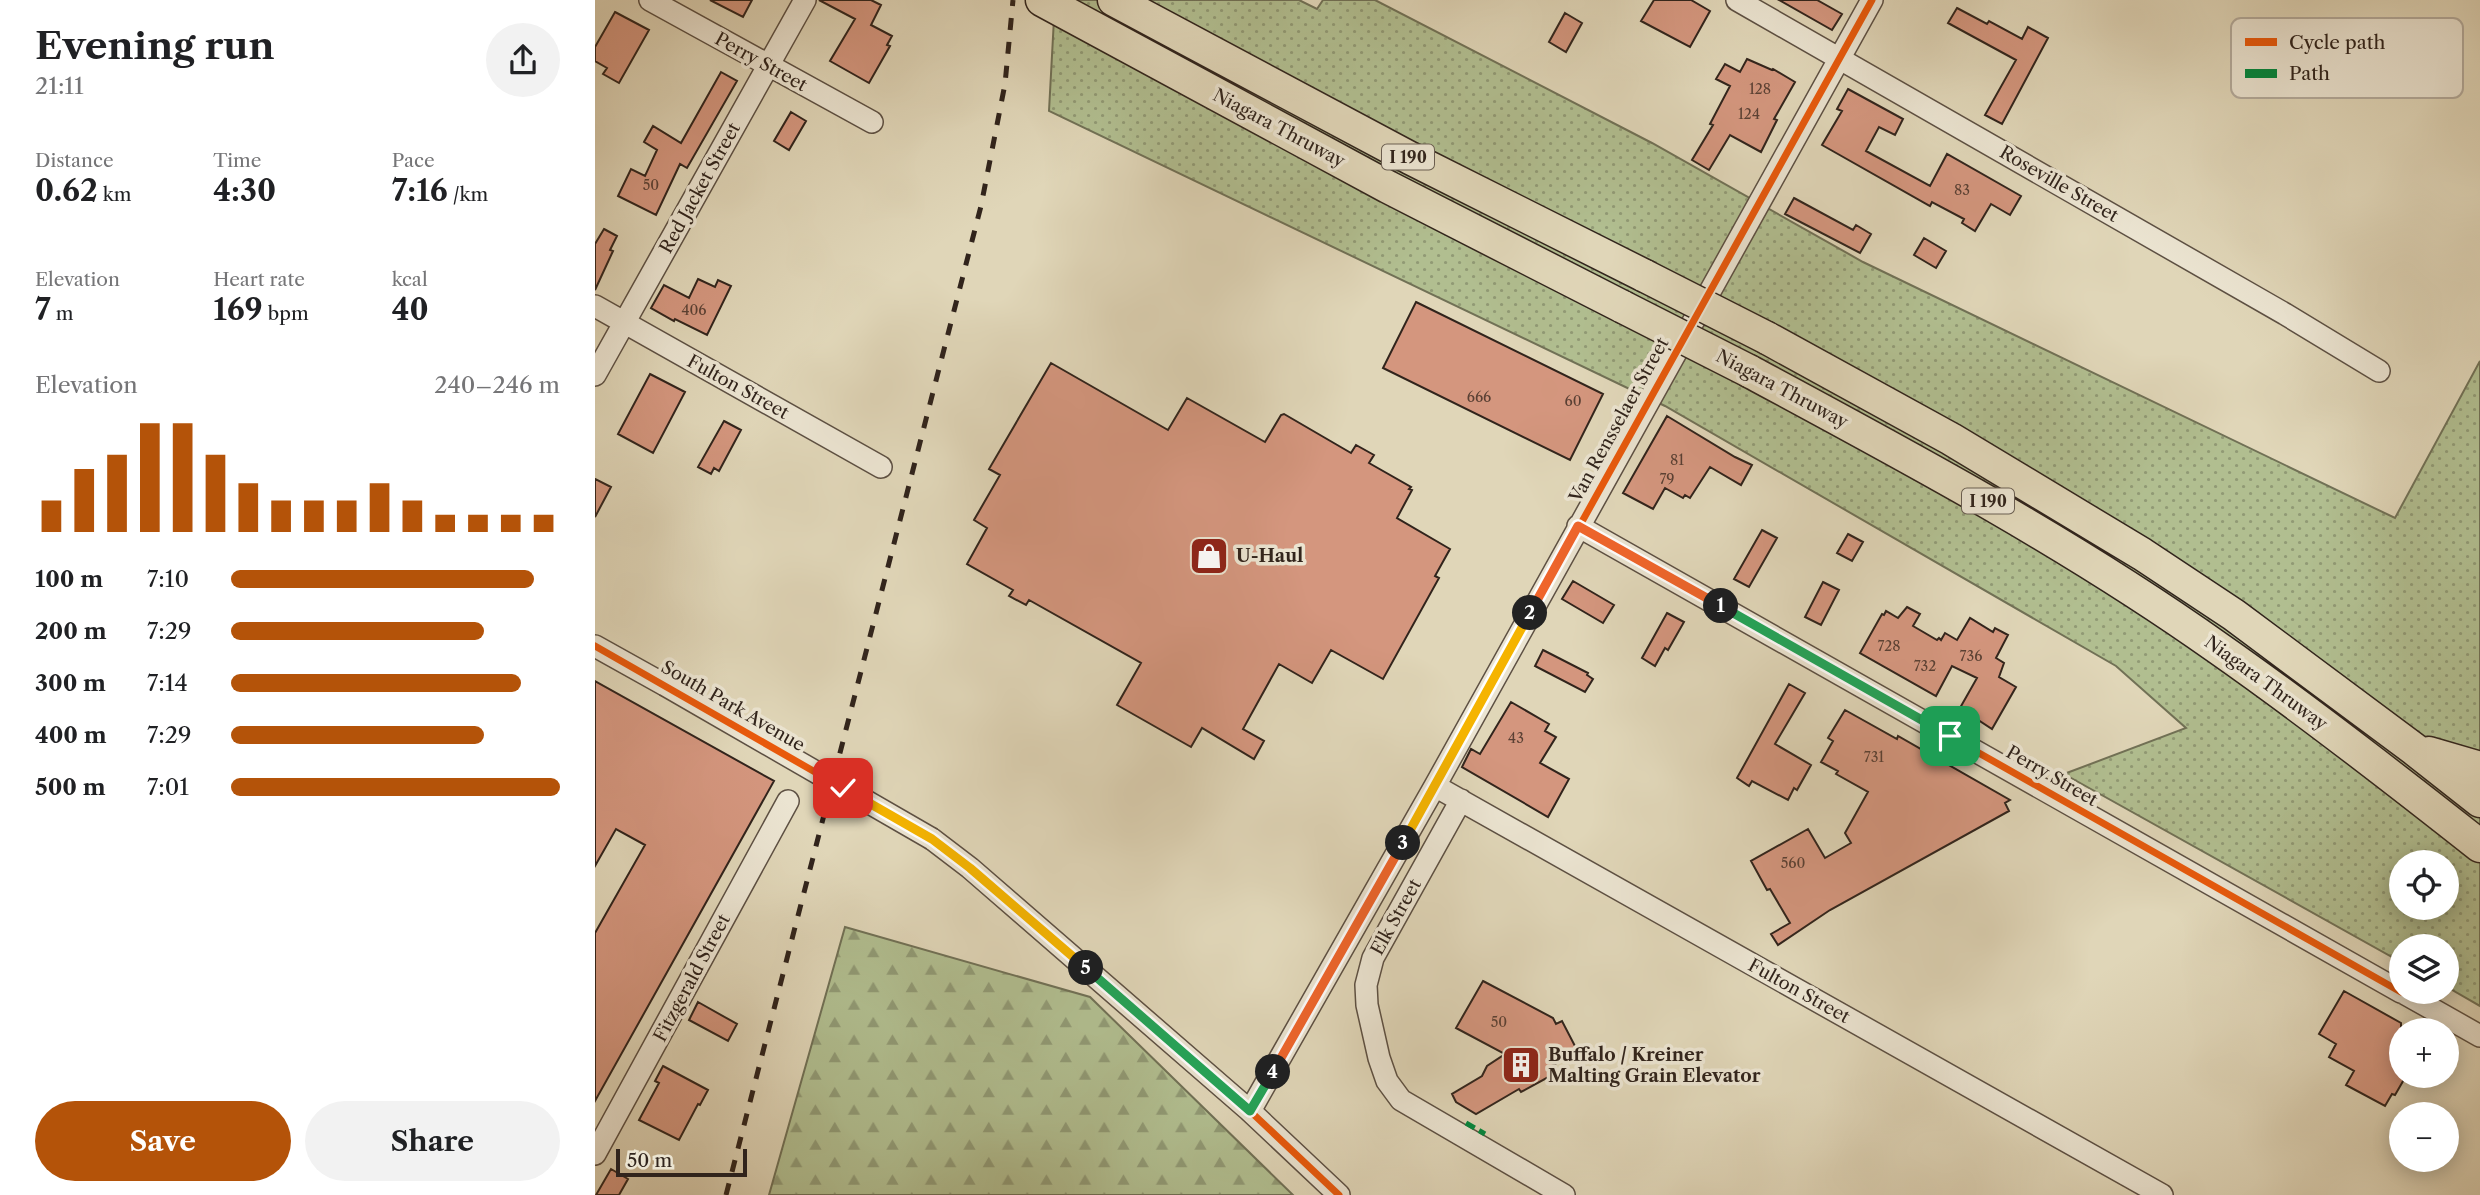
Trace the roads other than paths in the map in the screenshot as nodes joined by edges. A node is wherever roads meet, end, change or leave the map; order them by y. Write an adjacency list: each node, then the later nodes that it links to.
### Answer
1 (650, 0): 8 (street, Perry Street)
2 (805, 0): 8 (street, Red Jacket Street)
3 (1042, 0): 23 (highway, Niagara Thruway / I 190, bridge)
4 (1114, 0): 17 (highway, Niagara Thruway / I 190, bridge)
5 (1737, 0): 7 (street, Roseville Street)
6 (1872, 0): 7 (street, Van Rensselaer Street)
7 (1838, 58): 12 (street, Roseville Street); 15 (street, Van Rensselaer Street)
8 (768, 66): 9 (street, Perry Street); 11 (street, Red Jacket Street)
9 (872, 122)
10 (595, 306): 11 (street, Fulton Street)
11 (624, 323): 13 (street, Red Jacket Street); 14 (street, Fulton Street)
12 (2379, 371)
13 (595, 375)
14 (881, 467)
15 (1578, 526): 19 (street, Van Rensselaer Street); 24 (street, Perry Street)
16 (595, 646): 27 (street, South Park Avenue, bridge)
17 (2414, 749): 18 (highway); 22 (highway, Niagara Thruway / I 190)
18 (2480, 768)
19 (1435, 786): 20 (street, Fulton Street); 27 (street, Van Rensselaer Street)
20 (1461, 800): 30 (street, Elk Street); 31 (street, Fulton Street)
21 (788, 801): 28 (street, Fitzgerald Street)
22 (2480, 801)
23 (2480, 846)
24 (2389, 985)
25 (2423, 1004): 26 (street, Perry Street)
26 (2480, 1036)
27 (1250, 1111): 29 (street, South Park Avenue)
28 (595, 1154)
29 (1339, 1195)
30 (1564, 1195)
31 (2162, 1195)

